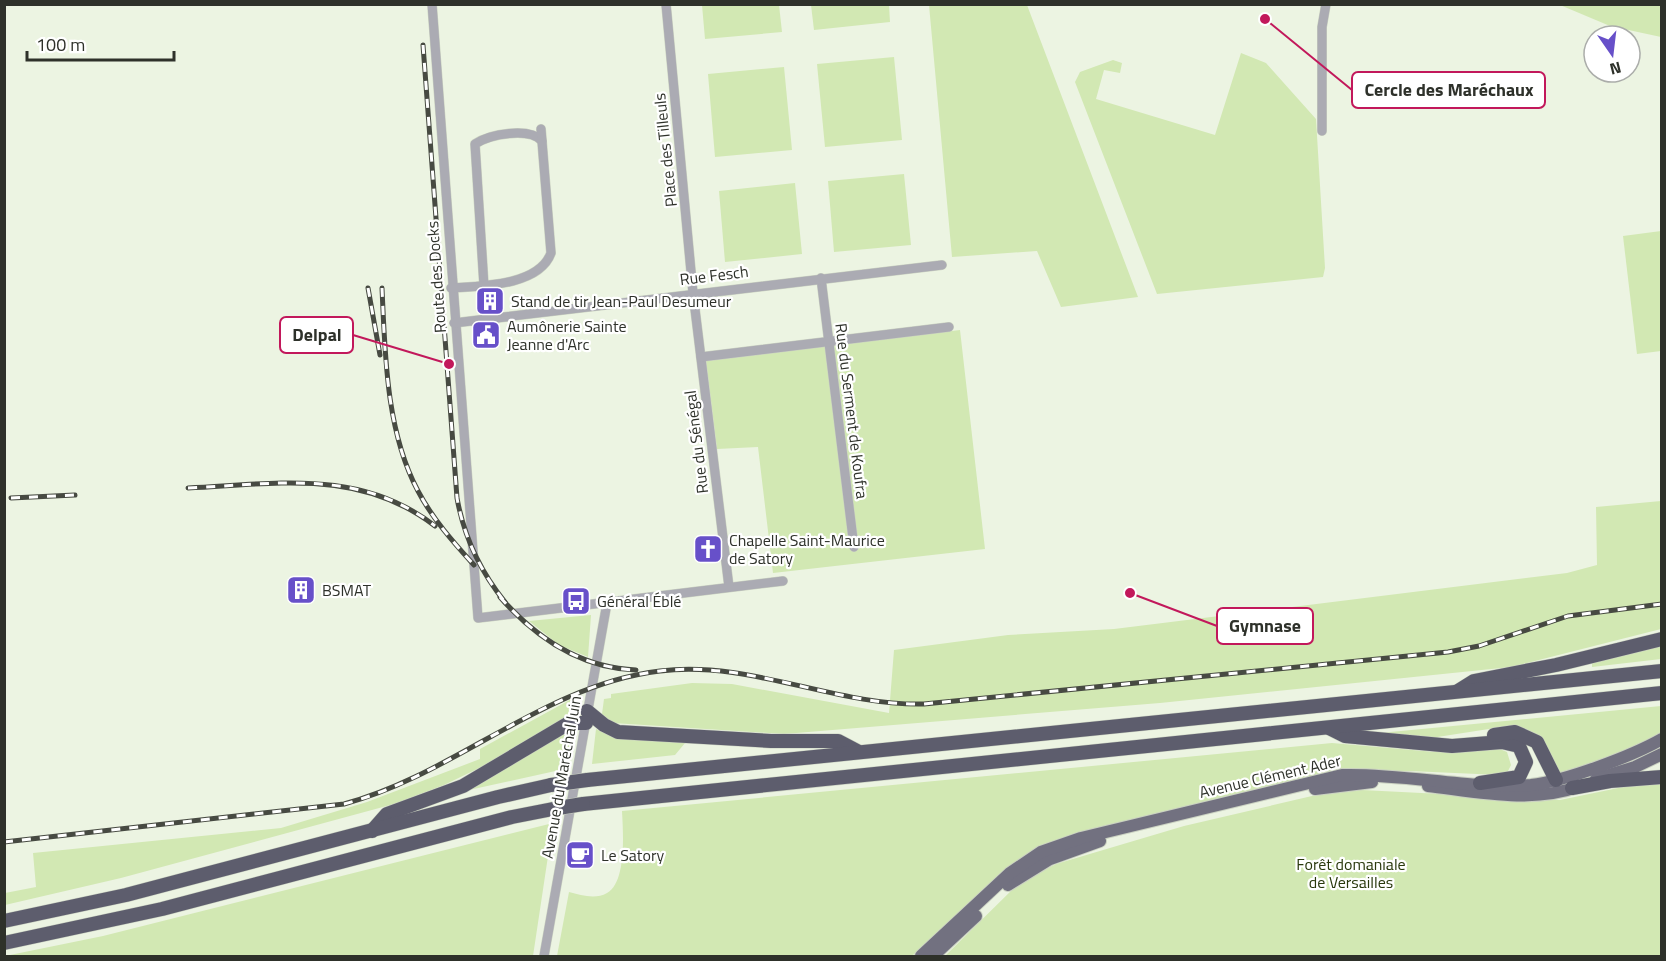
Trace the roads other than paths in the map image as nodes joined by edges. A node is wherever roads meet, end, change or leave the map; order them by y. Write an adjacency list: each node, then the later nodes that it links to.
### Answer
1 (432, 4): 10 (street, Route des Docks)
2 (666, 4): 11 (street, Place des Tilleuls)
3 (1326, 4): 5 (street)
4 (541, 129): 6 (street)
5 (1322, 131)
6 (542, 141): 9 (street); 9 (street)
7 (942, 265): 8 (street, Rue Fesch)
8 (821, 278): 11 (street, Rue Fesch); 14 (street, Rue du Serment de Koufra)
9 (484, 286): 10 (street)
10 (451, 288): 12 (street, Route des Docks)
11 (693, 293): 12 (street, Rue Fesch); 15 (street, Rue du Sénégal)
12 (454, 323): 19 (street, Route des Docks)
13 (949, 327): 14 (street)
14 (828, 341): 15 (street); 16 (street, Rue du Serment de Koufra)
15 (701, 357): 18 (street, Rue du Sénégal)
16 (854, 547)
17 (783, 581): 18 (street)
18 (729, 587): 19 (street)
19 (608, 603): 24 (street, Avenue du Maréchal Juin)
20 (1662, 639): 22 (highway)
21 (1662, 671): 22 (highway)
22 (1455, 693): 28 (highway)
23 (1662, 693): 25 (highway)
24 (587, 717): 28 (highway); 34 (highway); 37 (street, Avenue du Maréchal Juin)
25 (1328, 728): 27 (highway); 36 (highway, bridge)
26 (1662, 739): 31 (main road, Avenue Clément Ader)
27 (1433, 743): 31 (highway); 32 (highway)
28 (857, 751): 34 (highway, bridge)
29 (1662, 754): 33 (main road, Avenue Clément Ader)
30 (1662, 777): 33 (highway)
31 (1556, 780): 32 (main road, Avenue Clément Ader); 33 (main road)
32 (1480, 783): 38 (main road, Avenue Clément Ader)
33 (1572, 788): 39 (main road, Avenue Clément Ader)
34 (372, 832): 35 (highway)
35 (4, 921)
36 (4, 943)
37 (544, 957)
38 (921, 957)
39 (933, 957)

